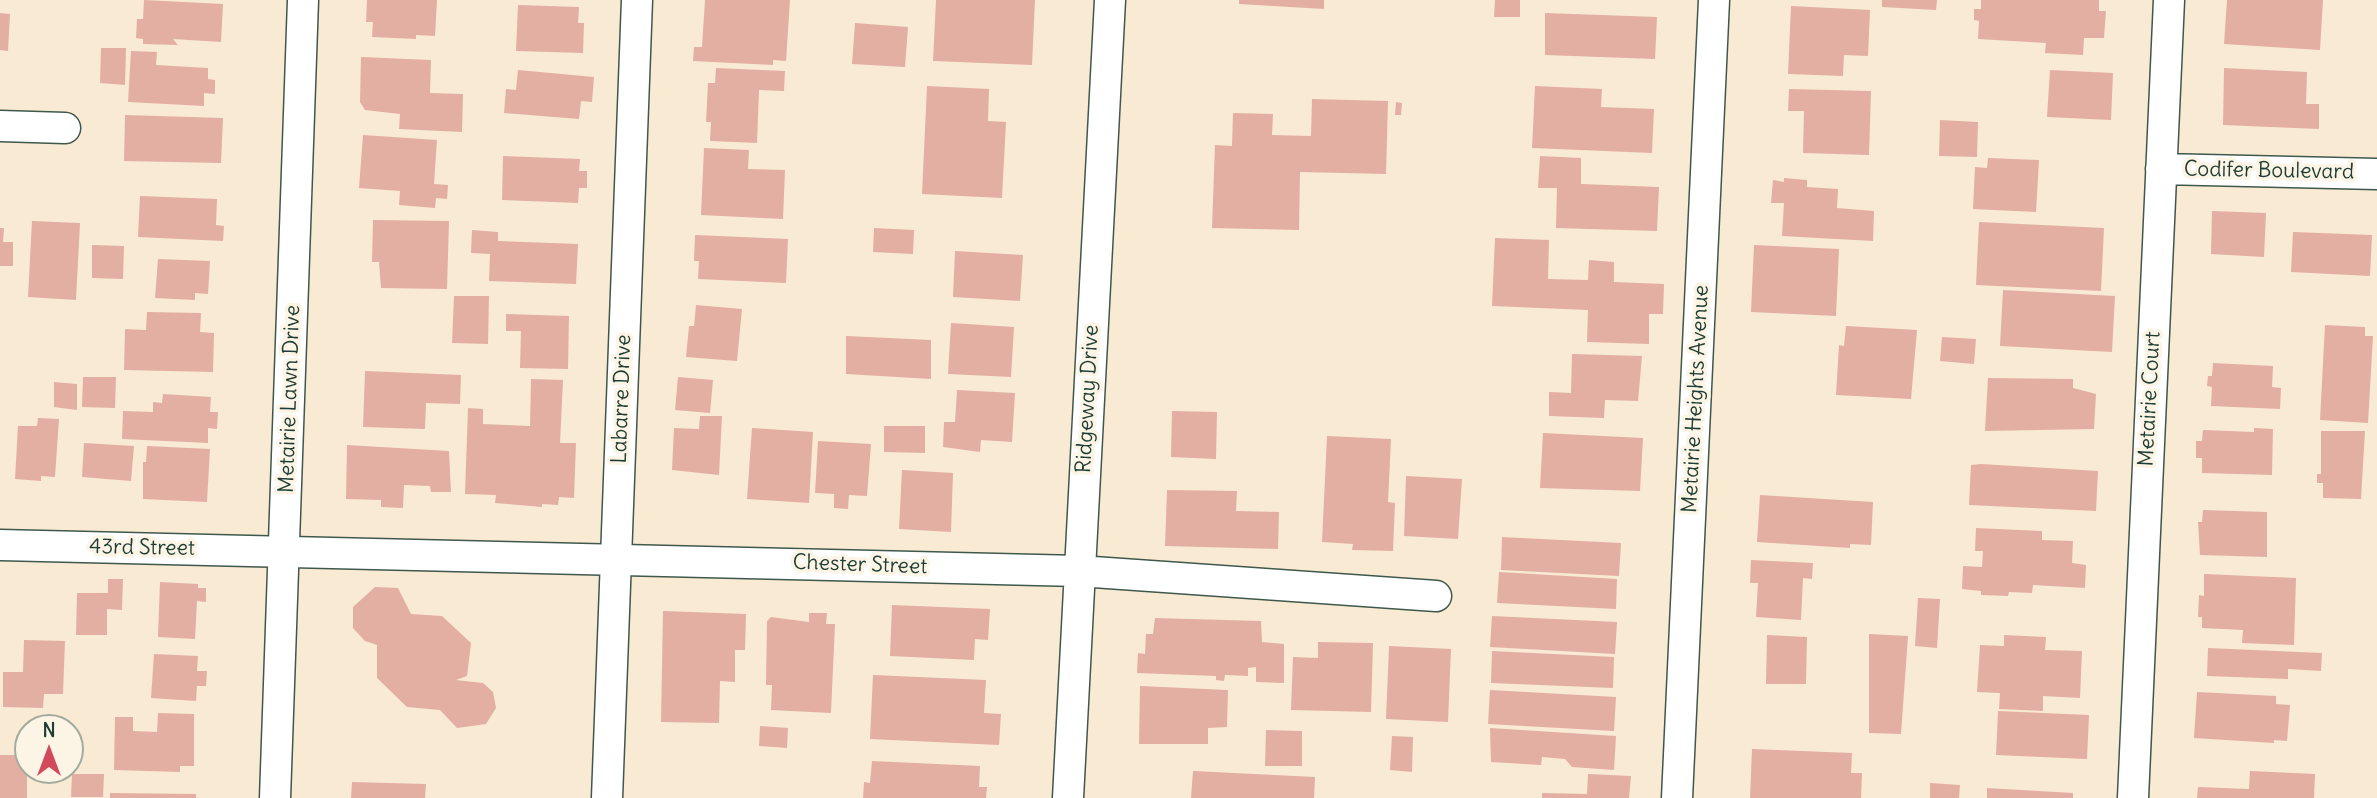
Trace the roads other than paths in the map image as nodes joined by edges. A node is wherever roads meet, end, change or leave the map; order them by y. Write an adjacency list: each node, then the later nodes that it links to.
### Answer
1 (303, 0): 11 (street, Metairie Lawn Drive)
2 (637, 0): 12 (street, Labarre Drive)
3 (1110, 0): 13 (street, Ridgeway Drive)
4 (1714, 0): 18 (street, Metairie Heights Avenue)
5 (2169, 0): 8 (street, Metairie Court)
6 (0, 126): 7 (street)
7 (65, 128)
8 (2161, 169): 9 (street, Codifer Boulevard); 19 (street, Metairie Court)
9 (2377, 174)
10 (0, 545): 11 (street, 43rd Street)
11 (284, 550): 12 (street, Chester Street); 15 (street, Metairie Lawn Drive)
12 (616, 558): 13 (street, Chester Street); 16 (street, Labarre Drive)
13 (1079, 571): 14 (street, Chester Street); 17 (street, Ridgeway Drive)
14 (1436, 596)
15 (275, 798)
16 (607, 798)
17 (1068, 798)
18 (1677, 798)
19 (2133, 798)

